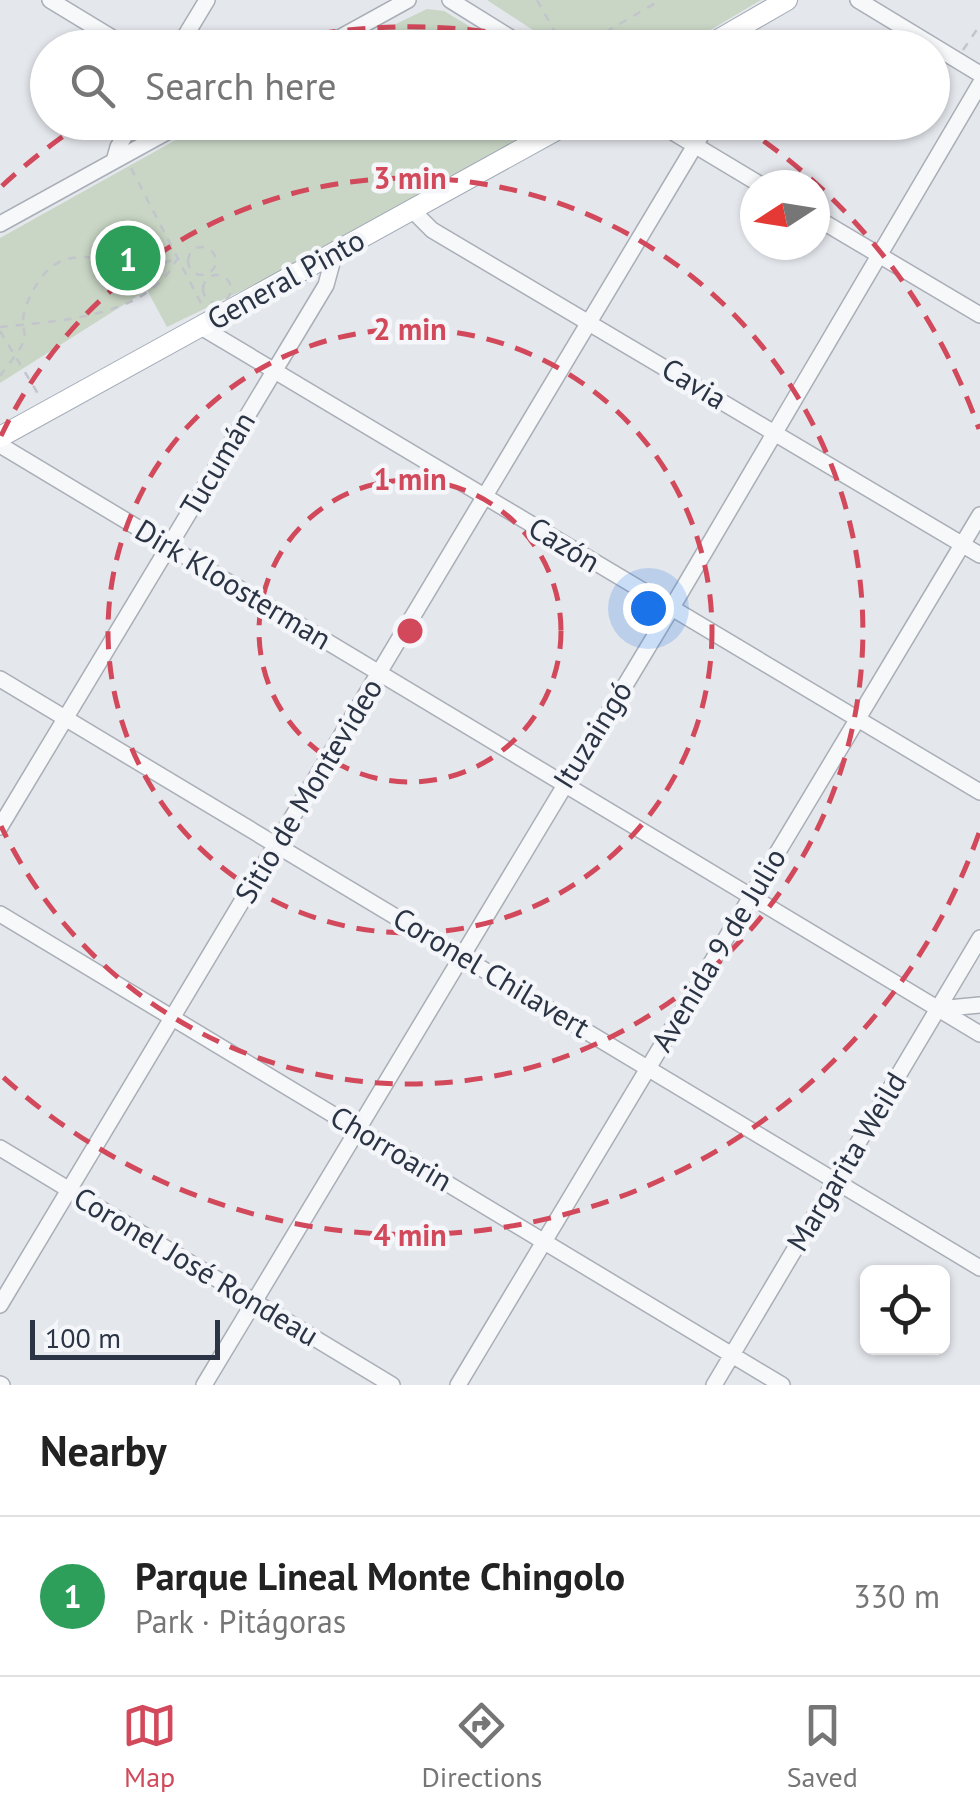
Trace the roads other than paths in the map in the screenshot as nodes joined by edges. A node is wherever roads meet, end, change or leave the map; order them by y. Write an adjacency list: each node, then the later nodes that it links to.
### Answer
1 (50, 0): 8 (street)
2 (207, 0): 9 (street)
3 (408, 0): 10 (street)
4 (450, 0): 11 (street)
5 (788, 0): 7 (main road)
6 (858, 0): 14 (street)
7 (741, 26): 12 (main road); 13 (street)
8 (100, 30)
9 (189, 30)
10 (354, 30)
11 (498, 30)
12 (734, 30)
13 (742, 30)
14 (908, 30)
15 (950, 55): 16 (street)
16 (980, 74)
17 (980, 84): 18 (street, Ituzaingó)
18 (950, 135)
19 (122, 140): 26 (street)
20 (153, 140): 26 (street)
21 (538, 140): 28 (main road, General Pinto)
22 (685, 140): 25 (street)
23 (700, 140): 25 (street, Sitio de Montevideo)
24 (947, 140): 32 (street, Ituzaingó)
25 (696, 147): 27 (street); 34 (street, Sitio de Montevideo)
26 (120, 159): 29 (street)
27 (740, 173)
28 (412, 210): 31 (main road, General Pinto); 34 (street, Cavia)
29 (2, 219)
30 (830, 225): 32 (street)
31 (334, 252): 35 (main road, General Pinto); 36 (street, Tucumán)
32 (880, 255): 33 (street); 37 (street, Ituzaingó)
33 (980, 315)
34 (589, 320): 37 (street, Cavia); 39 (street, Sitio de Montevideo)
35 (206, 324): 36 (street, Cazón); 38 (main road, General Pinto)
36 (272, 372): 39 (street, Cazón); 42 (street, Tucumán)
37 (775, 434): 41 (street, Cavia); 44 (street, Ituzaingó)
38 (0, 441): 42 (street, Dirk Kloosterman)
39 (485, 497): 44 (street, Cazón); 45 (street, Sitio de Montevideo)
40 (980, 515): 41 (street, Avenida 9 de Julio)
41 (962, 544): 43 (street, Cavia); 48 (street, Avenida 9 de Julio)
42 (168, 546): 45 (street, Dirk Kloosterman); 47 (street, Tucumán)
43 (980, 555)
44 (671, 609): 48 (street, Cazón); 49 (street, Ituzaingó)
45 (380, 674): 49 (street, Dirk Kloosterman); 52 (street, Sitio de Montevideo)
46 (0, 679): 47 (street, Coronel Chilavert)
47 (66, 718): 51 (street, Tucumán); 52 (street, Coronel Chilavert)
48 (857, 720): 50 (street, Cazón); 53 (street, Avenida 9 de Julio)
49 (563, 784): 53 (street, Dirk Kloosterman); 56 (street, Ituzaingó)
50 (980, 792)
51 (0, 827)
52 (276, 845): 56 (street, Coronel Chilavert); 59 (street, Sitio de Montevideo)
53 (752, 897): 58 (street, Dirk Kloosterman); 61 (street, Avenida 9 de Julio)
54 (0, 914): 59 (street, Chorroarin)
55 (980, 938): 58 (street, Margarita Weild)
56 (460, 954): 61 (street, Coronel Chilavert); 62 (street, Ituzaingó)
57 (980, 1005): 58 (street)
58 (938, 1008): 60 (street, Dirk Kloosterman); 64 (street, Margarita Weild)
59 (174, 1018): 62 (street, Chorroarin); 65 (street, Sitio de Montevideo)
60 (980, 1034)
61 (647, 1067): 64 (street, Coronel Chilavert); 66 (street, Avenida 9 de Julio)
62 (358, 1129): 66 (street, Chorroarin); 68 (street, Ituzaingó)
63 (0, 1148): 65 (street, Coronel José Rondeau)
64 (836, 1182): 67 (street, Coronel Chilavert); 70 (street, Margarita Weild)
65 (69, 1190): 68 (street, Coronel José Rondeau); 69 (street, Sitio de Montevideo)
66 (546, 1242): 70 (street, Chorroarin); 73 (street, Avenida 9 de Julio)
67 (980, 1268)
68 (254, 1302): 71 (street, Ituzaingó); 72 (street, Coronel José Rondeau)
69 (0, 1306)
70 (732, 1355): 74 (street, Margarita Weild); 75 (street, Chorroarin)
71 (204, 1385)
72 (392, 1385)
73 (458, 1385)
74 (714, 1385)
75 (782, 1385)

